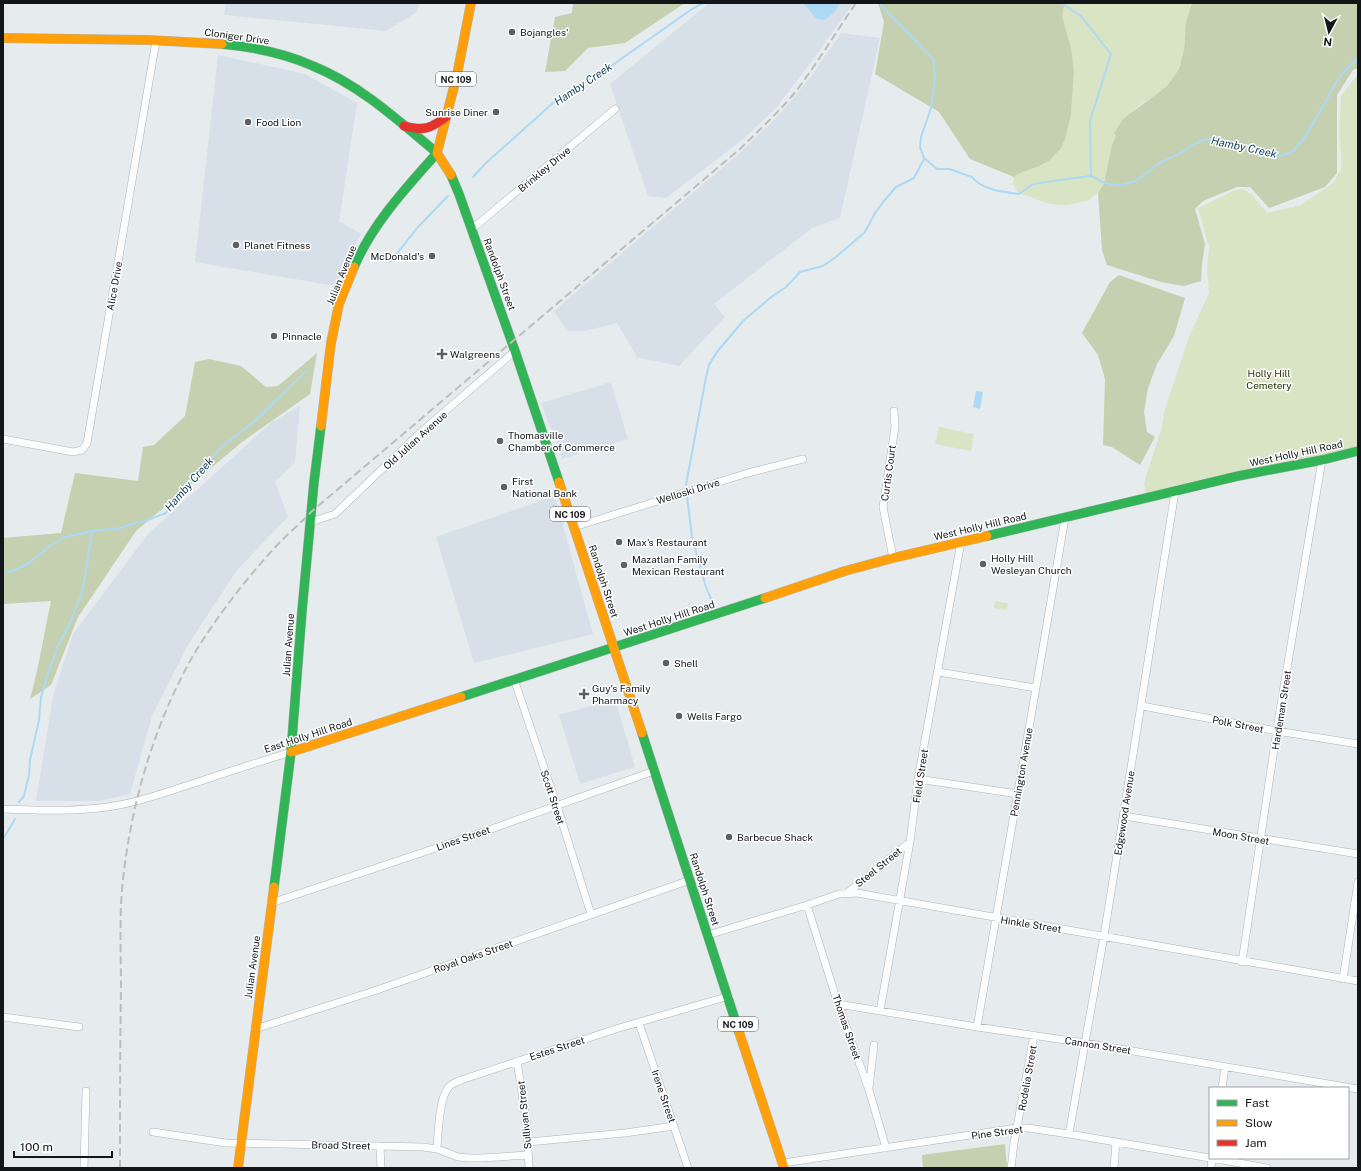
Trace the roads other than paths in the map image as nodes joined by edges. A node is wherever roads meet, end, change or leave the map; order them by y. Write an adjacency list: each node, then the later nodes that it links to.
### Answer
1 (471, 3): 5 (street, NC 109)
2 (3, 38): 3 (street, Cloniger Drive)
3 (156, 41): 6 (street, Cloniger Drive); 11 (street, Alice Drive)
4 (615, 109): 8 (street, Brinkley Drive)
5 (446, 117): 6 (street); 7 (street, NC 109)
6 (404, 126): 7 (street, Cloniger Drive)
7 (436, 153): 8 (street, Randolph Street / NC 109); 17 (street, Julian Avenue)
8 (472, 229): 9 (street, Randolph Street / NC 109)
9 (515, 351): 17 (street, Old Julian Avenue); 18 (street, Randolph Street / NC 109)
10 (894, 411): 20 (street, Curtis Court)
11 (3, 439)
12 (1358, 451): 14 (street, West Holly Hill Road)
13 (803, 459): 18 (street, Welloski Drive)
14 (1322, 460): 15 (street, West Holly Hill Road); 26 (street, Hardeman Street)
15 (1175, 492): 16 (street, West Holly Hill Road); 25 (street, Edgewood Avenue)
16 (1065, 518): 19 (street, West Holly Hill Road); 24 (street, Pennington Avenue)
17 (311, 522): 28 (street, Julian Avenue)
18 (574, 527): 21 (street, Randolph Street / NC 109)
19 (961, 542): 20 (street, West Holly Hill Road); 22 (street, Field Street)
20 (893, 558): 21 (street, West Holly Hill Road)
21 (614, 648): 23 (street, East Holly Hill Road); 29 (street, Randolph Street / NC 109)
22 (938, 672): 24 (street); 30 (street, Field Street)
23 (514, 679): 28 (street, East Holly Hill Road); 32 (street, Scott Street)
24 (1036, 688): 31 (street, Pennington Avenue)
25 (1142, 706): 26 (street, Polk Street); 34 (street, Edgewood Avenue)
26 (1277, 732): 27 (street, Polk Street); 35 (street, Hardeman Street)
27 (1358, 744)
28 (291, 752): 33 (street, East Holly Hill Road); 42 (street, Julian Avenue)
29 (654, 771): 32 (street, Lines Street); 38 (street, Randolph Street / NC 109)
30 (918, 779): 31 (street); 36 (street, Field Street)
31 (1018, 794): 45 (street, Pennington Avenue)
32 (557, 806): 42 (street, Lines Street); 44 (street, Scott Street)
33 (3, 809)
34 (1124, 816): 35 (street, Moon Street); 47 (street, Edgewood Avenue)
35 (1261, 839): 37 (street, Moon Street); 48 (street, Hardeman Street)
36 (910, 842): 40 (street, Steel Street); 41 (street, Field Street)
37 (1358, 854)
38 (690, 880): 44 (street, Royal Oaks Street); 46 (street, Randolph Street / NC 109)
39 (1358, 882): 49 (street)
40 (846, 893): 41 (street, Hinkle Street); 43 (street, Hinkle Street)
41 (899, 900): 45 (street, Hinkle Street); 53 (street, Field Street)
42 (271, 903): 58 (street, Julian Avenue)
43 (807, 906): 46 (street, Hinkle Street); 52 (street, Thomas Street)
44 (591, 914): 58 (street, Royal Oaks Street)
45 (995, 918): 47 (street, Hinkle Street); 57 (street, Pennington Avenue)
46 (708, 935): 51 (street, Randolph Street / NC 109)
47 (1104, 936): 48 (street, Hinkle Street); 60 (street, Edgewood Avenue)
48 (1242, 962): 49 (street, Hinkle Street)
49 (1343, 979): 50 (street, Hinkle Street)
50 (1358, 981)
51 (729, 996): 55 (street, Estes Street); 81 (street, Randolph Street / NC 109)
52 (838, 1004): 53 (street, Cannon Street); 66 (street, Thomas Street)
53 (880, 1011): 57 (street, Cannon Street)
54 (3, 1017): 56 (street)
55 (639, 1023): 62 (street, Estes Street); 68 (street, Irene Street)
56 (79, 1027)
57 (977, 1027): 59 (street, Cannon Street)
58 (254, 1029): 74 (street, Julian Avenue)
59 (1034, 1035): 60 (street, Cannon Street); 69 (street, Rodelia Street)
60 (1084, 1043): 63 (street, Cannon Street); 71 (street, Edgewood Avenue)
61 (874, 1045): 66 (street)
62 (517, 1062): 72 (street, Sullivan Street); 77 (street, Estes Street)
63 (1225, 1067): 64 (street); 65 (street, Cannon Street)
64 (1222, 1087)
65 (1346, 1087)
66 (869, 1090): 76 (street, Thomas Street)
67 (86, 1091): 82 (street)
68 (674, 1126): 72 (street); 86 (street, Irene Street)
69 (1017, 1128): 71 (street, Pine Street); 76 (street, Pine Street); 87 (street, Rodelia Street)
70 (153, 1132): 74 (street, Broad Street)
71 (1069, 1134): 73 (street, Pine Street)
72 (528, 1142): 78 (street, Sullivan Street)
73 (1116, 1142): 79 (street, Pine Street); 88 (street)
74 (241, 1143): 75 (street, Broad Street); 83 (street, Julian Avenue)
75 (380, 1146): 77 (street, Broad Street); 84 (street)
76 (886, 1148): 81 (street, Pine Street)
77 (437, 1149): 78 (street, Broad Street)
78 (528, 1155): 85 (street, Sullivan Street)
79 (1209, 1158)
80 (1217, 1159): 89 (street, Pine Street)
81 (784, 1166)
82 (84, 1168)
83 (238, 1168)
84 (380, 1168)
85 (529, 1168)
86 (688, 1168)
87 (1011, 1168)
88 (1114, 1168)
89 (1267, 1168)

